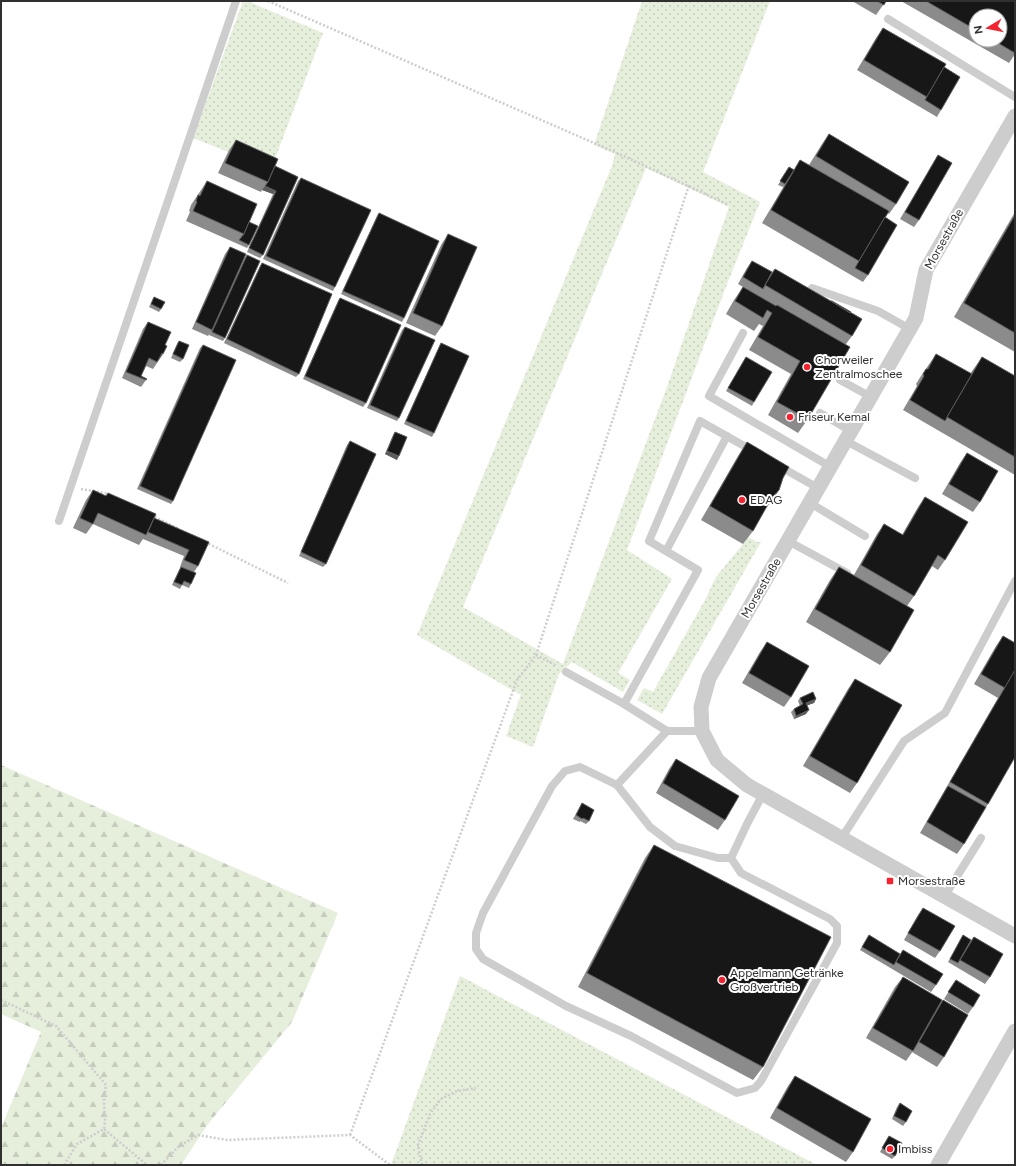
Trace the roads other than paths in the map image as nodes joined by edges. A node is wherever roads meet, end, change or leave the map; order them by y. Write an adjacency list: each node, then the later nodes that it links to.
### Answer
1 (236, 1): 19 (lane)
2 (888, 19): 3 (lane)
3 (1015, 97)
4 (1015, 116): 6 (street, Morsestraße)
5 (812, 288): 6 (lane)
6 (910, 329): 9 (street, Morsestraße)
7 (744, 333): 15 (lane)
8 (840, 380): 9 (lane)
9 (871, 397): 12 (street, Morsestraße)
10 (820, 413): 12 (lane)
11 (727, 436): 13 (lane); 22 (lane); 22 (lane)
12 (848, 436): 15 (street, Morsestraße); 16 (lane)
13 (759, 454)
14 (772, 462): 17 (lane)
15 (831, 467): 17 (street, Morsestraße)
16 (915, 478)
17 (818, 488): 18 (street, Morsestraße)
18 (810, 503): 20 (lane); 21 (street, Morsestraße)
19 (59, 521)
20 (865, 536)
21 (788, 541): 23 (lane); 28 (street, Morsestraße)
22 (666, 551): 26 (lane)
23 (847, 574)
24 (1015, 581): 32 (lane)
25 (566, 672): 26 (lane)
26 (624, 704): 27 (lane)
27 (667, 731): 28 (lane); 29 (lane)
28 (702, 731): 30 (street, Morsestraße)
29 (617, 785): 33 (lane); 33 (lane)
30 (763, 794): 32 (street, Morsestraße); 33 (lane)
31 (981, 838): 34 (lane)
32 (841, 839): 34 (street, Morsestraße)
33 (731, 858)
34 (944, 897): 35 (street, Morsestraße)
35 (1015, 936)
36 (1015, 1031): 37 (street)
37 (938, 1165)

